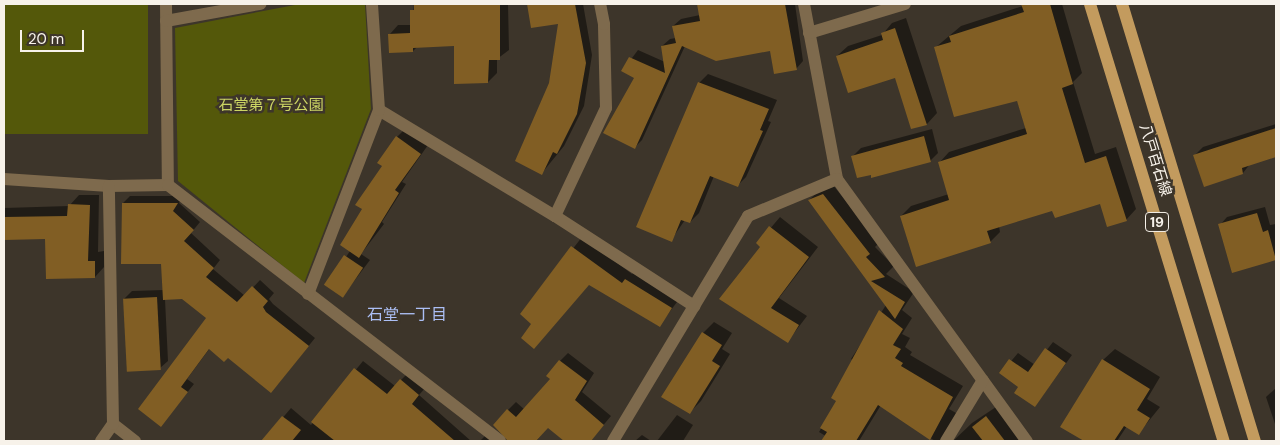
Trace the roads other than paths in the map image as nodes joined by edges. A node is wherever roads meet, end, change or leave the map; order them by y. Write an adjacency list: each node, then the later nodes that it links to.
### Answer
1 (166, 4): 9 (street)
2 (260, 4): 9 (street)
3 (372, 4): 11 (street)
4 (600, 4): 16 (street)
5 (804, 4): 10 (street)
6 (905, 4): 10 (street)
7 (1090, 4): 27 (main road, 八戸百石線 / 19)
8 (1122, 4): 28 (main road, 八戸百石線 / 19)
9 (166, 21): 14 (street)
10 (809, 33): 13 (street)
11 (379, 110): 16 (street); 17 (street)
12 (4, 179): 15 (street)
13 (837, 179): 18 (street); 19 (street)
14 (168, 185): 15 (street); 17 (street)
15 (109, 186): 20 (street)
16 (555, 216): 18 (street)
17 (308, 294): 23 (street)
18 (694, 306): 24 (street)
19 (983, 380): 25 (street); 26 (street)
20 (114, 424): 21 (street); 22 (street)
21 (101, 441)
22 (135, 441)
23 (500, 441)
24 (613, 441)
25 (946, 441)
26 (1027, 441)
27 (1224, 441)
28 (1255, 441)

